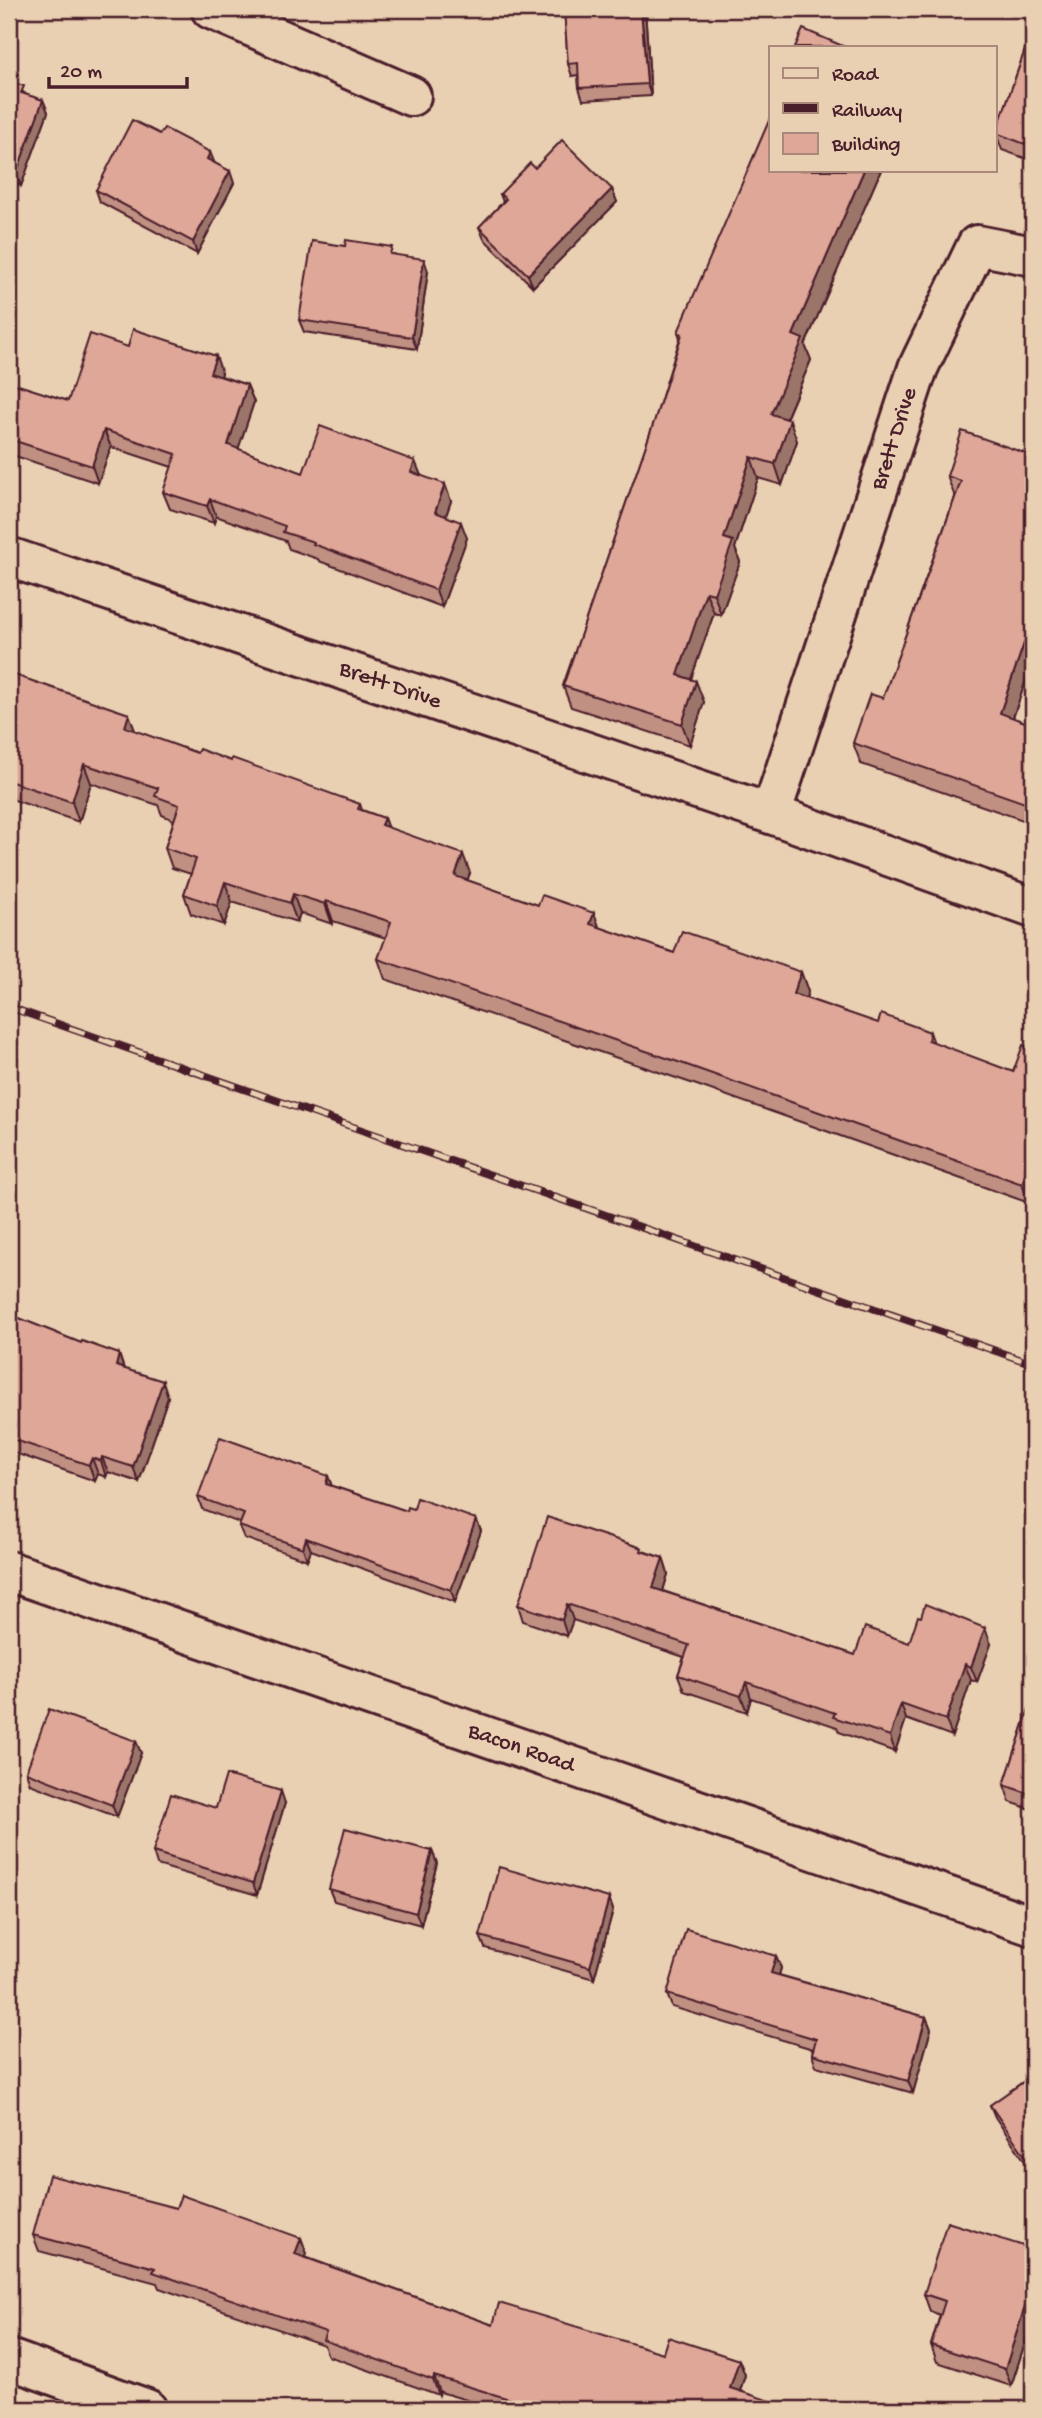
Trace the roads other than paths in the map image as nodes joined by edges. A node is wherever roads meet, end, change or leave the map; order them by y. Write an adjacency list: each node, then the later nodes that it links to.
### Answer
1 (211, 9): 2 (street)
2 (411, 96)
3 (1033, 256): 5 (street, Brett Drive)
4 (9, 557): 5 (street, Brett Drive)
5 (771, 814): 6 (street, Brett Drive)
6 (1033, 908)
7 (9, 1571): 8 (street, Bacon Road)
8 (1033, 1926)
9 (9, 2359): 10 (street)
10 (147, 2409)

